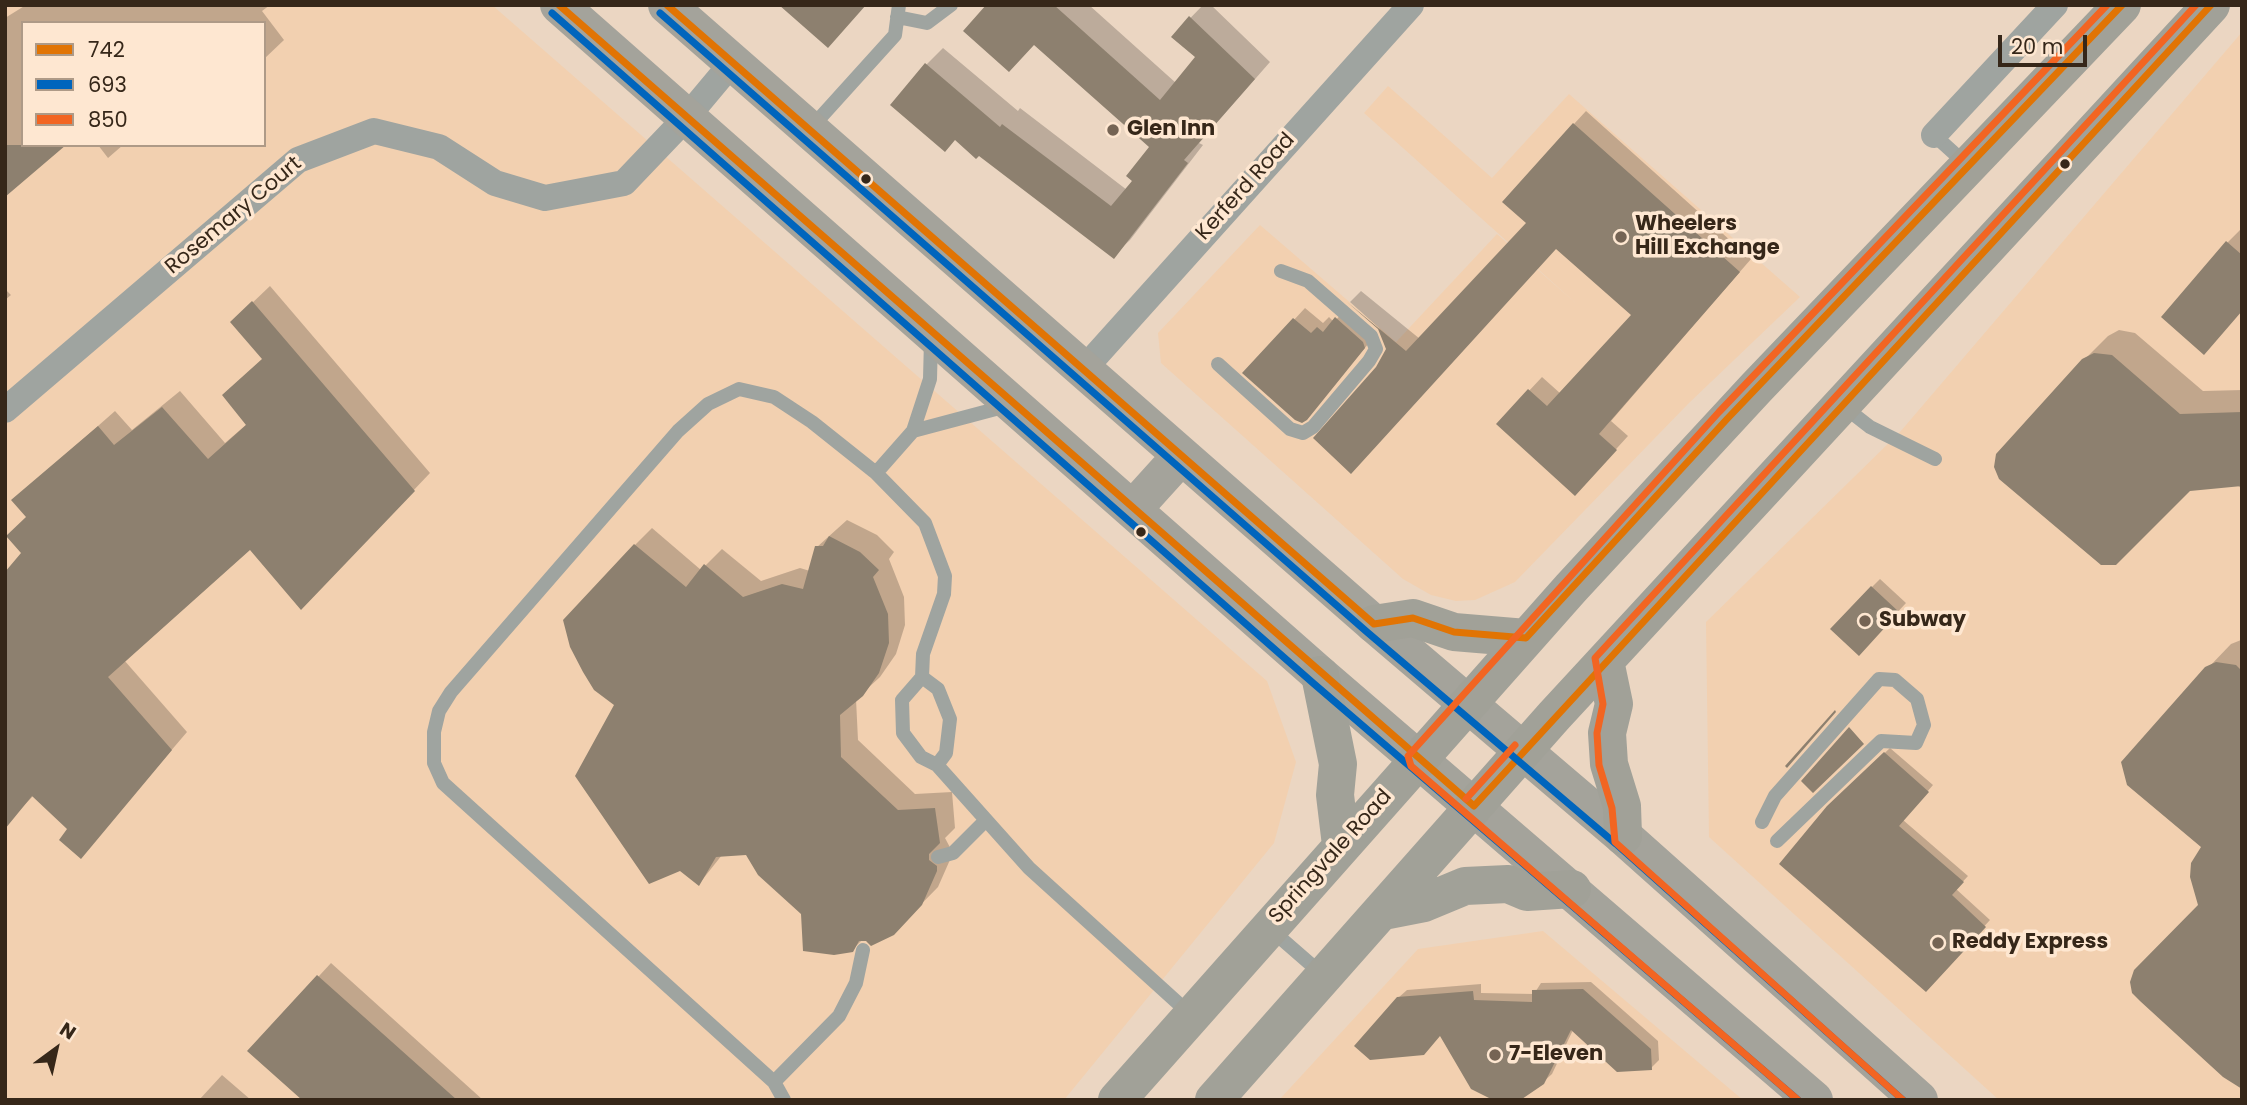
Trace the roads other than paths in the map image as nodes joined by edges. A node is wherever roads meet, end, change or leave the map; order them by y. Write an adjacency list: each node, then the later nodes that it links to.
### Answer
1 (559, 5): 10 (main road)
2 (667, 5): 9 (main road)
3 (951, 5): 8 (lane)
4 (1411, 5): 17 (street, Kerferd Road)
5 (2055, 5): 12 (street)
6 (2122, 5): 13 (highway, Springvale Road)
7 (2211, 5): 19 (highway)
8 (898, 11): 11 (lane)
9 (732, 62): 10 (street, Rosemary Court); 11 (main road)
10 (686, 118): 15 (main road); 20 (street, Rosemary Court)
11 (809, 130): 17 (main road)
12 (1934, 135): 13 (lane)
13 (1969, 168): 27 (highway, Springvale Road)
14 (1280, 271): 16 (lane)
15 (931, 332): 18 (main road); 21 (lane)
16 (1218, 364)
17 (1083, 370): 22 (main road)
18 (1013, 404): 21 (lane); 25 (main road)
19 (1842, 405): 23 (lane); 28 (highway)
20 (5, 410)
21 (913, 431): 24 (lane)
22 (1181, 456): 25 (main road); 26 (main road)
23 (1935, 459)
24 (876, 473): 30 (lane); 48 (lane)
25 (1133, 509): 29 (main road)
26 (1374, 624): 27 (highway); 31 (main road)
27 (1526, 638): 31 (highway, Springvale Road)
28 (1605, 661): 32 (highway); 38 (highway)
29 (1320, 675): 33 (main road); 40 (highway)
30 (922, 677): 34 (lane); 34 (lane)
31 (1467, 704): 32 (main road); 33 (highway, Springvale Road)
32 (1523, 752): 35 (highway); 38 (main road)
33 (1418, 758): 35 (main road); 40 (highway, Springvale Road)
34 (937, 765): 36 (lane)
35 (1474, 806): 42 (main road); 43 (highway)
36 (986, 820): 41 (lane); 47 (lane)
37 (1762, 822): 39 (lane)
38 (1623, 836): 53 (main road)
39 (1777, 841)
40 (1341, 845): 44 (highway, Springvale Road)
41 (938, 857)
42 (1572, 889): 43 (highway); 52 (main road)
43 (1383, 911): 46 (highway)
44 (1268, 928): 46 (lane); 47 (highway, Springvale Road)
45 (863, 950): 48 (lane)
46 (1325, 976): 51 (highway)
47 (1191, 1015): 50 (highway, Springvale Road)
48 (774, 1082): 49 (lane)
49 (784, 1100)
50 (1117, 1100)
51 (1214, 1100)
52 (1814, 1100)
53 (1919, 1100)

